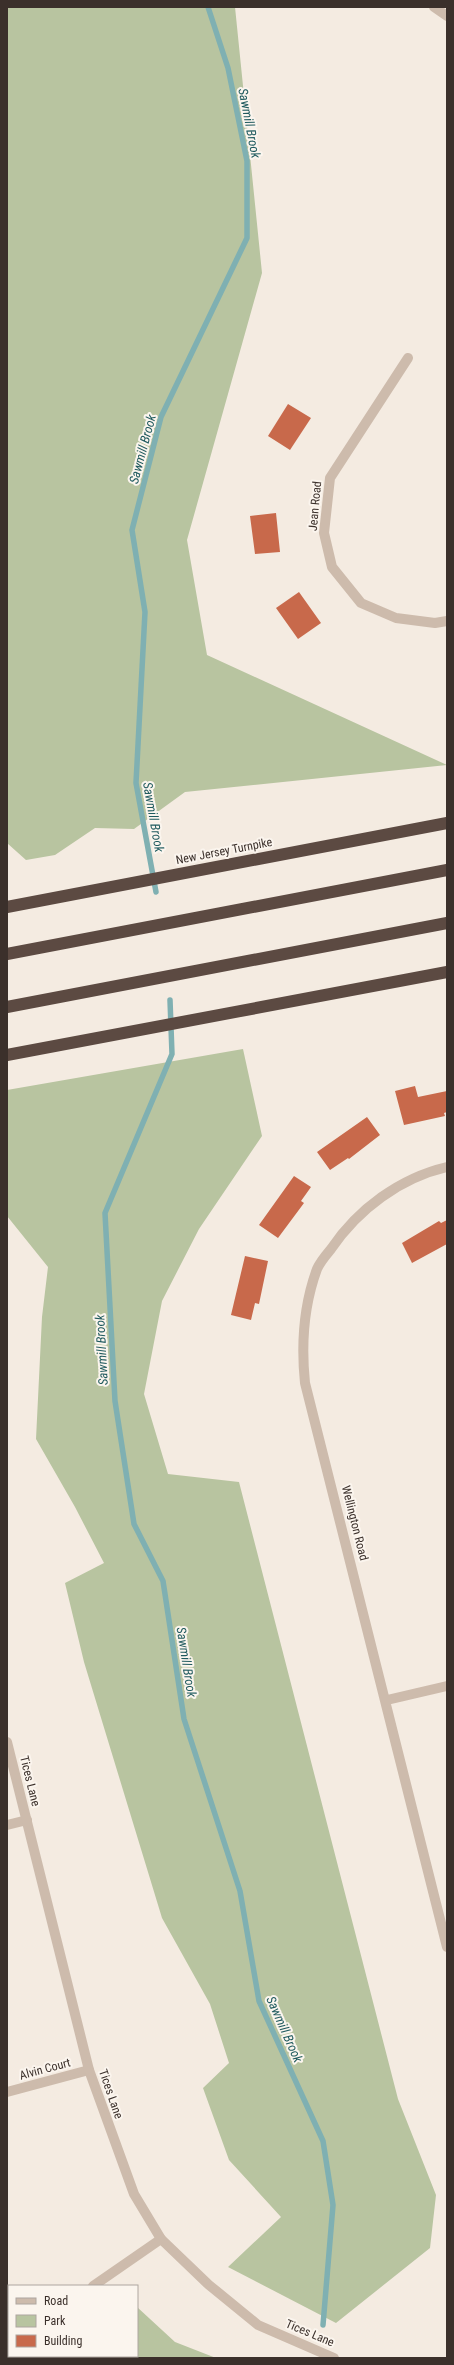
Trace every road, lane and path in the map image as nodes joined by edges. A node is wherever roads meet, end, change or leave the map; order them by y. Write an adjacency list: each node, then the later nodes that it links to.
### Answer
1 (434, 7): 2 (street)
2 (447, 16)
3 (408, 358): 4 (street, Jean Road)
4 (447, 621)
5 (447, 823): 7 (highway, New Jersey Turnpike)
6 (447, 870): 9 (highway)
7 (7, 906)
8 (447, 923): 11 (highway)
9 (7, 954)
10 (447, 972): 12 (highway)
11 (7, 1006)
12 (7, 1054)
13 (447, 1166): 15 (street, Wellington Road)
14 (447, 1686): 15 (street)
15 (387, 1700): 19 (street, Wellington Road)
16 (7, 1742): 17 (street, Tices Lane)
17 (27, 1820): 18 (street); 20 (street, Tices Lane)
18 (7, 1825)
19 (447, 1947)
20 (89, 2070): 21 (street, Alvin Court); 22 (street, Tices Lane)
21 (7, 2092)
22 (161, 2239): 23 (street); 24 (street, Tices Lane)
23 (94, 2285)
24 (334, 2358)

